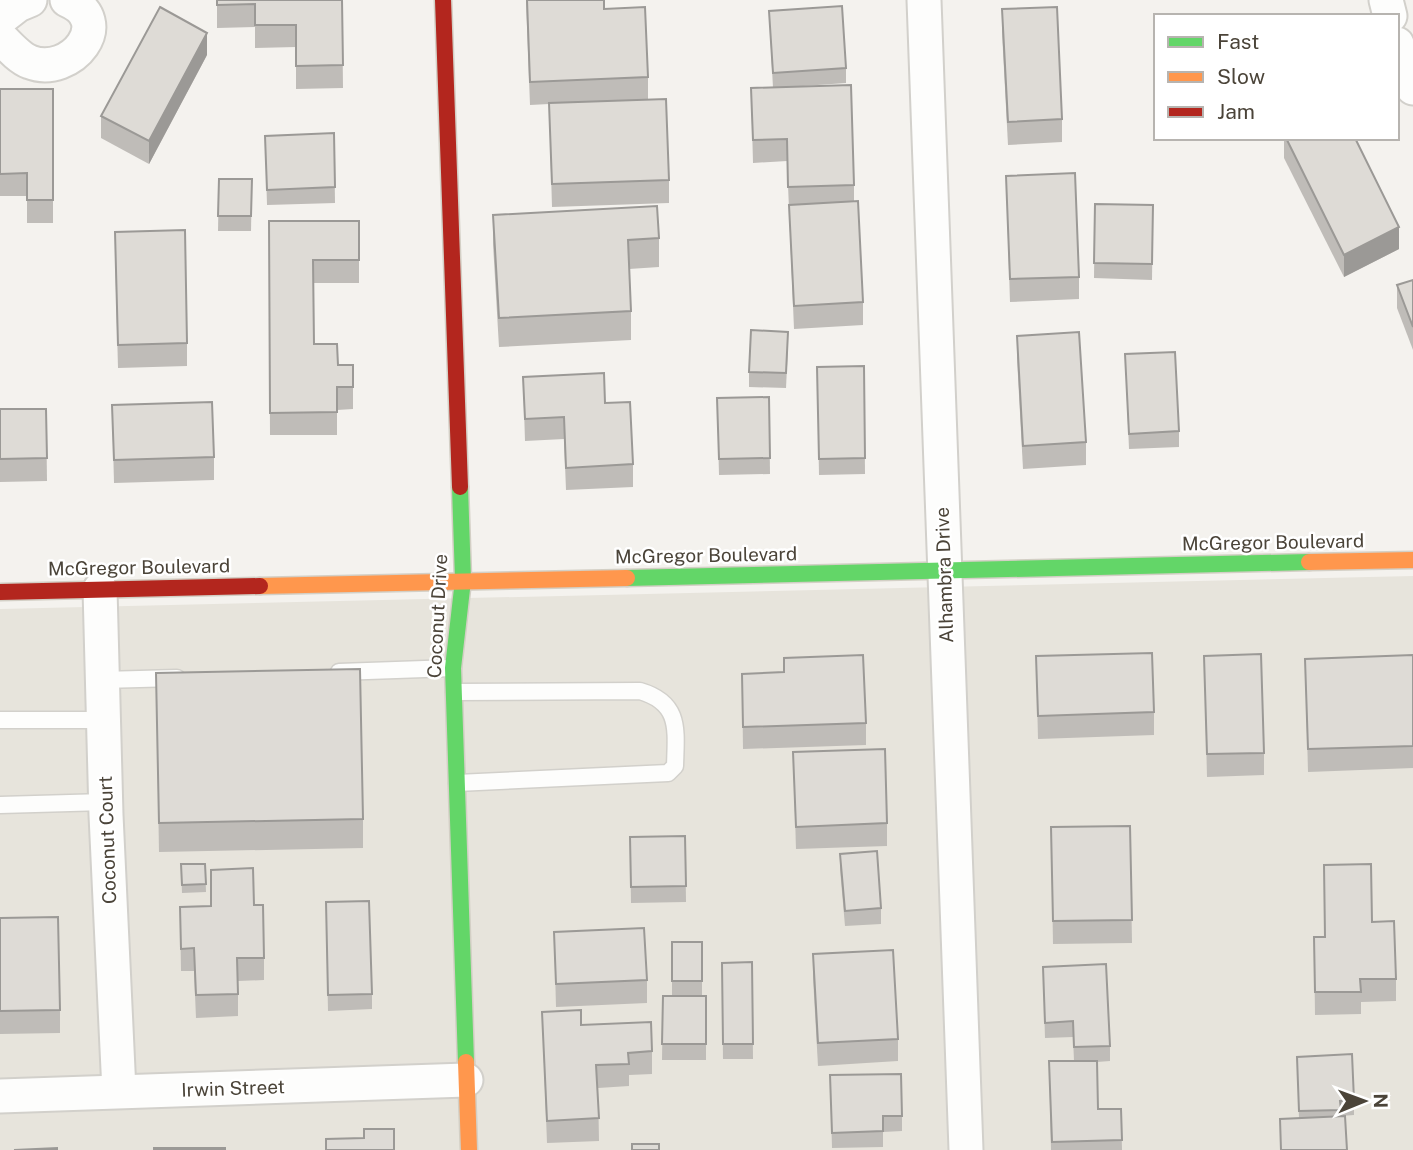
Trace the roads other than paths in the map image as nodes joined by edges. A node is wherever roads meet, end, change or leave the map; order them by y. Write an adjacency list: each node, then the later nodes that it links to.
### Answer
1 (30, 0): 5 (street)
2 (67, 0): 6 (street)
3 (443, 0): 11 (main road, Coconut Drive)
4 (925, 0): 10 (street, Alhambra Drive)
5 (0, 19)
6 (0, 37)
7 (1399, 50): 8 (street)
8 (1413, 88)
9 (1413, 560): 10 (main road, McGregor Boulevard)
10 (943, 571): 11 (main road, McGregor Boulevard); 28 (street, Alhambra Drive)
11 (463, 580): 12 (main road, McGregor Boulevard); 14 (main road, Coconut Drive)
12 (100, 589): 13 (main road, McGregor Boulevard); 17 (street, Coconut Court)
13 (0, 592)
14 (453, 668): 15 (lane); 18 (main road, Coconut Drive)
15 (318, 673)
16 (197, 677): 17 (lane)
17 (102, 680): 20 (street, Coconut Court)
18 (454, 692): 21 (main road, Coconut Drive); 21 (lane)
19 (0, 720): 20 (lane)
20 (103, 720): 22 (street, Coconut Court)
21 (456, 783): 24 (main road, Coconut Drive)
22 (105, 802): 23 (lane); 25 (street, Coconut Court)
23 (0, 805)
24 (466, 1080): 25 (street, Irwin Street); 27 (main road, Coconut Drive)
25 (119, 1091): 26 (street, Irwin Street)
26 (0, 1096)
27 (469, 1150)
28 (966, 1150)

